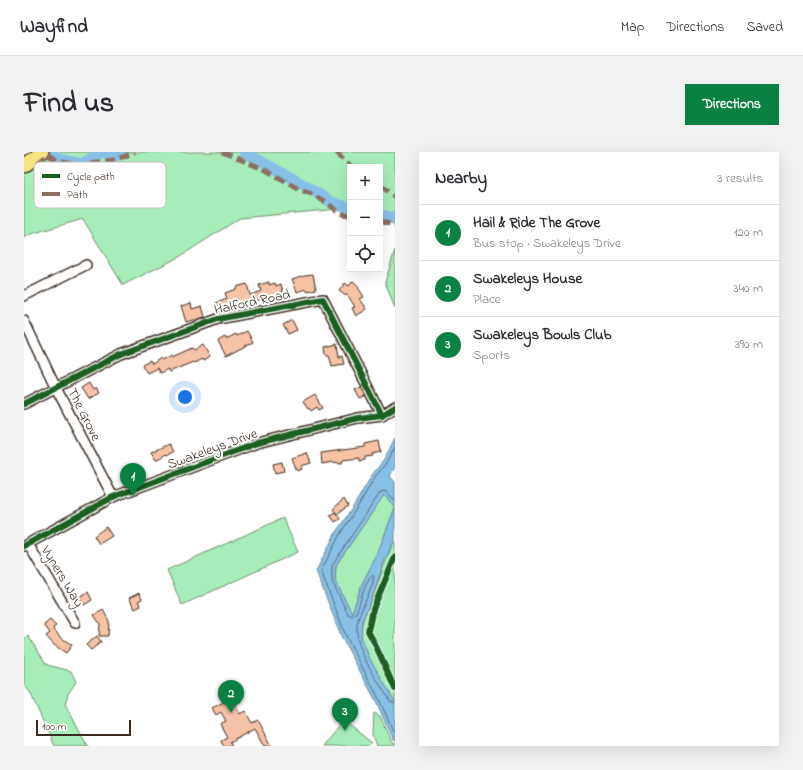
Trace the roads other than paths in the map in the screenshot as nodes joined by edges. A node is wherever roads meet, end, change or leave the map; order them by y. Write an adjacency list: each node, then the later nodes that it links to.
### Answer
1 (42, 152): 2 (highway)
2 (24, 166)
3 (86, 265): 4 (street)
4 (24, 296)
5 (24, 321): 6 (street, The Grove)
6 (56, 388): 7 (street, Halford Road); 9 (street, Halford Road); 10 (street, The Grove)
7 (24, 404)
8 (395, 407): 9 (street, Swakeleys Drive)
9 (382, 415): 10 (street, Swakeleys Drive)
10 (112, 497): 11 (street, Swakeleys Drive)
11 (26, 545): 12 (street, Vyners Way)
12 (75, 623)

